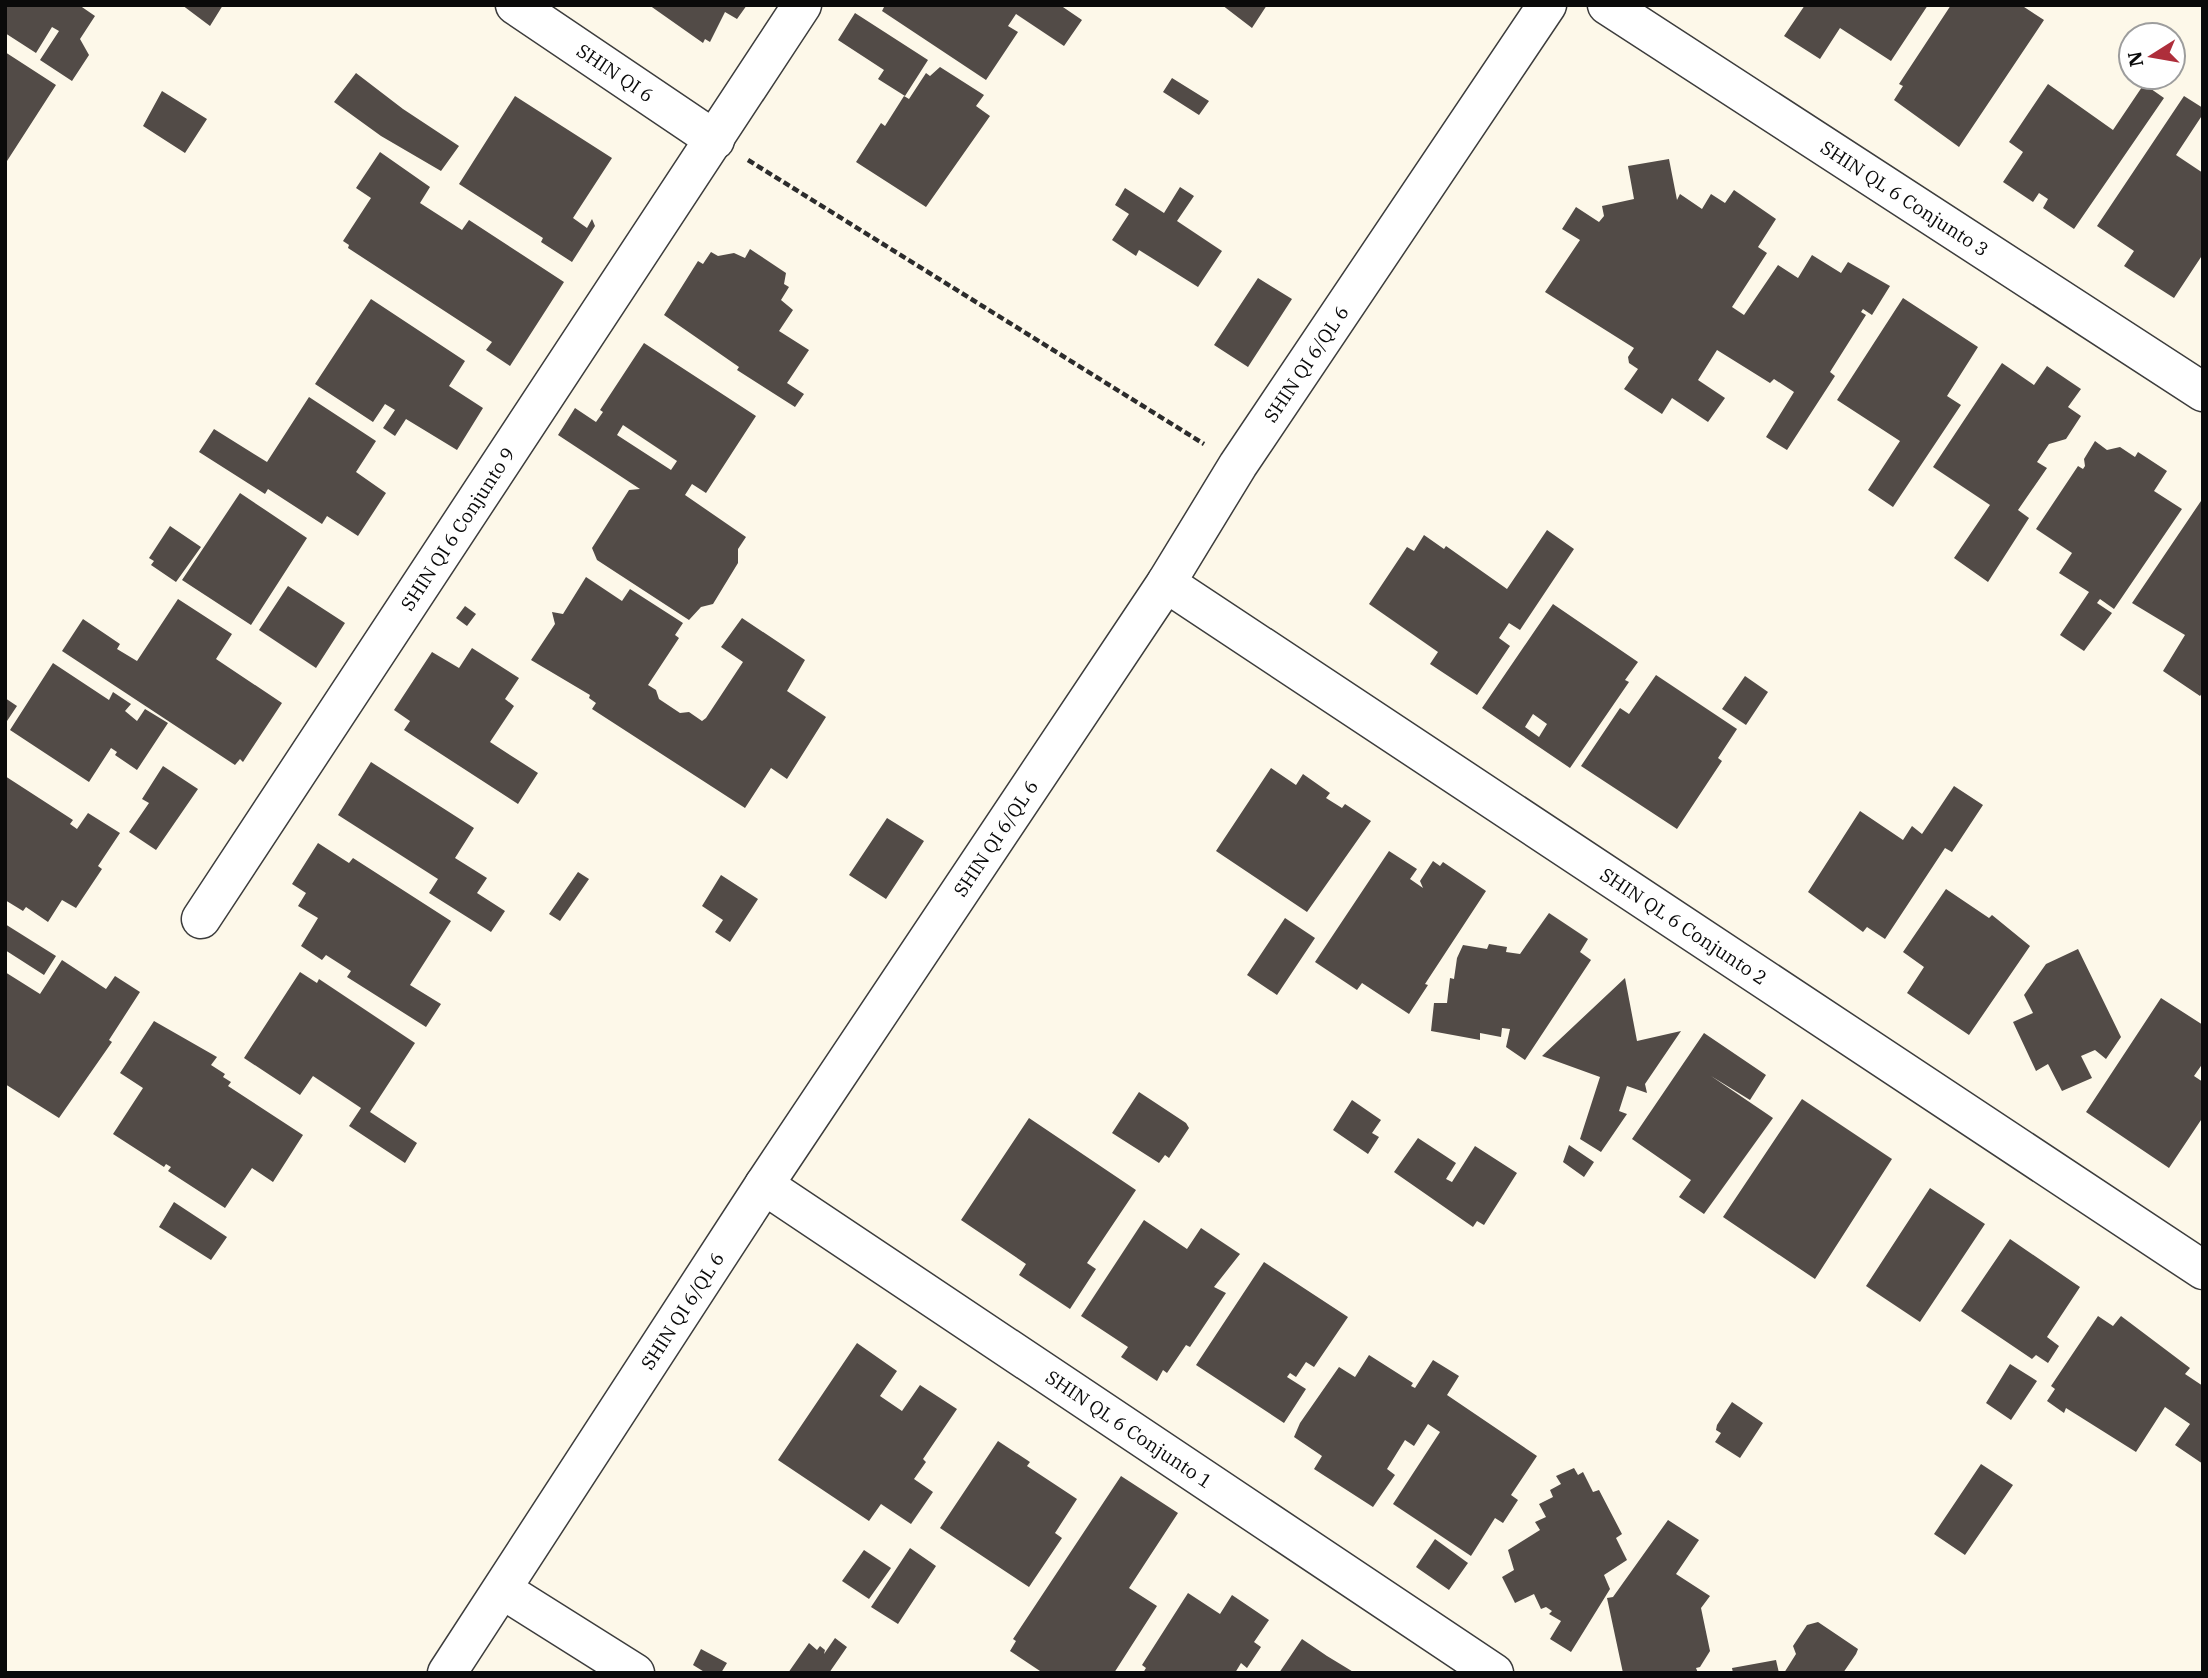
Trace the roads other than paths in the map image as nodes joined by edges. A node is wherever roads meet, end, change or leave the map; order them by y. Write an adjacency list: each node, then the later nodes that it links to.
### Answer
1 (515, 5): 5 (street, SHIN QI 6)
2 (802, 5): 5 (street, SHIN QI 6 Conjunto 9)
3 (1547, 5): 7 (street, SHIN QI 6/QL 6)
4 (1607, 5): 6 (street, SHIN QL 6 Conjunto 3)
5 (715, 140): 8 (street, SHIN QI 6 Conjunto 9)
6 (2203, 392)
7 (1166, 583): 9 (street, SHIN QI 6/QL 6); 10 (street, SHIN QL 6 Conjunto 2)
8 (201, 919)
9 (764, 1185): 11 (street, SHIN QI 6/QL 6); 14 (street, SHIN QL 6 Conjunto 1)
10 (2203, 1270)
11 (503, 1591): 12 (street, SHIN QI 6/QL 6); 13 (street)
12 (447, 1673)
13 (635, 1673)
14 (1493, 1673)

